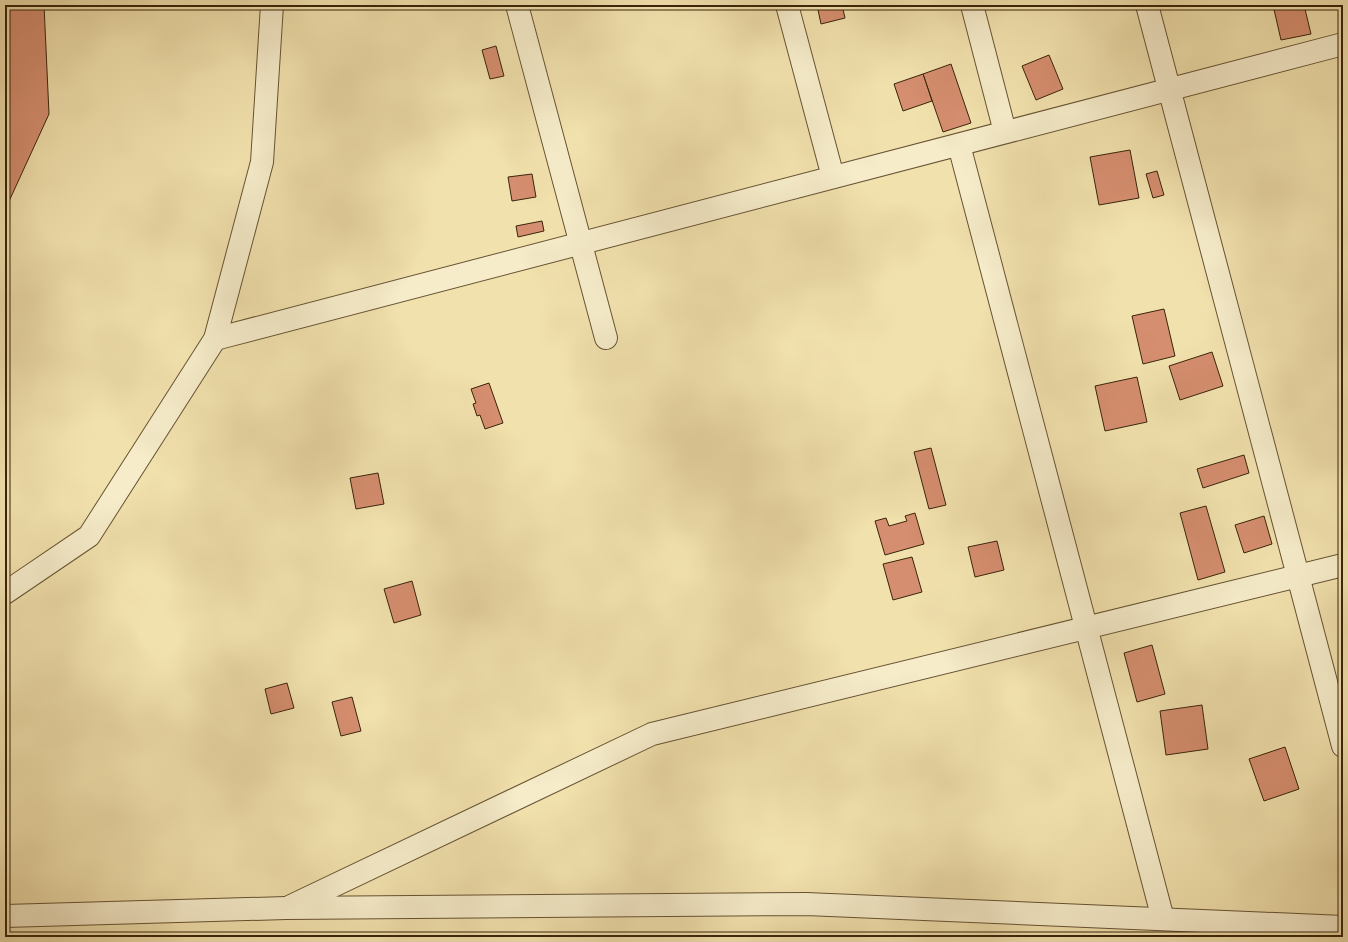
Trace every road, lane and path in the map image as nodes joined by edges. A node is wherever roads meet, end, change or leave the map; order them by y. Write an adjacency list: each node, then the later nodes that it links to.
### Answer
1 (272, 5): 13 (street)
2 (517, 5): 11 (street)
3 (787, 5): 10 (street)
4 (972, 5): 8 (street)
5 (1147, 5): 7 (street)
6 (1343, 44): 7 (street)
7 (1169, 89): 8 (street); 15 (street)
8 (1006, 132): 9 (street)
9 (958, 145): 10 (street); 17 (street)
10 (833, 178): 11 (street)
11 (580, 244): 12 (street); 13 (street)
12 (606, 338)
13 (215, 339): 16 (street)
14 (1343, 564): 15 (street)
15 (1298, 576): 17 (street); 18 (street)
16 (5, 593)
17 (1086, 628): 19 (street); 21 (street)
18 (1343, 746)
19 (286, 908): 20 (street); 21 (street)
20 (5, 916)
21 (1163, 919): 22 (street)
22 (1343, 927)

